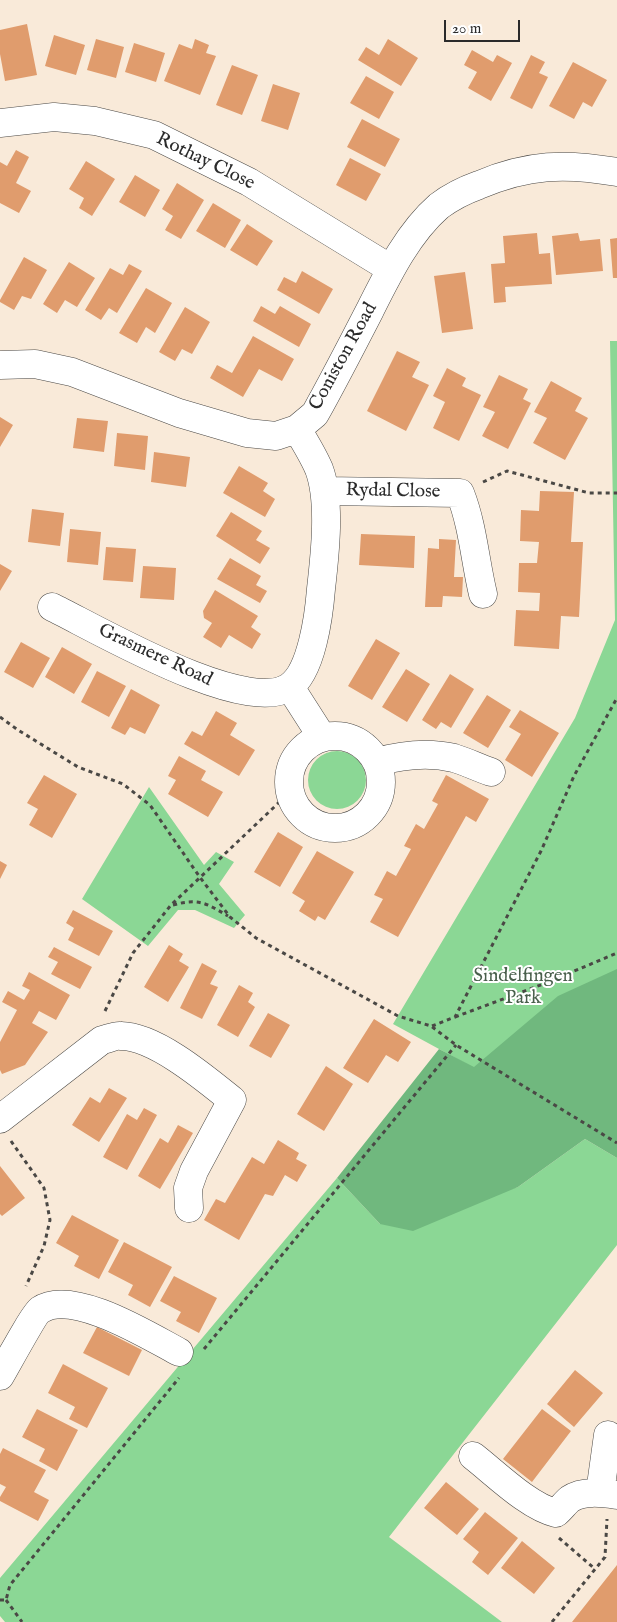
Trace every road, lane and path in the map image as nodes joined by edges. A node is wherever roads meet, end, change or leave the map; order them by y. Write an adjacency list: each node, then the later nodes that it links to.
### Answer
1 (0, 123): 3 (street, Rothay Close)
2 (617, 172): 3 (street, Coniston Road)
3 (391, 269): 5 (street, Coniston Road)
4 (0, 365): 5 (street, Coniston Road)
5 (297, 429): 6 (street)
6 (325, 491): 7 (street, Rydal Close); 11 (street)
7 (460, 493): 8 (path); 9 (street)
8 (617, 494)
9 (483, 594)
10 (52, 607): 11 (street, Grasmere Road)
11 (290, 687): 14 (street)
12 (617, 698): 22 (path)
13 (0, 717): 18 (path)
14 (322, 737): 15 (street); 17 (street)
15 (377, 762): 16 (street); 17 (street)
16 (491, 772)
17 (290, 792): 18 (path)
18 (199, 876): 19 (path); 20 (path)
19 (171, 905): 20 (path); 24 (path)
20 (230, 917): 23 (path)
21 (617, 953): 22 (path)
22 (455, 1017): 23 (path)
23 (431, 1026): 25 (path)
24 (102, 1040): 26 (street); 28 (street)
25 (456, 1045): 27 (path); 30 (path)
26 (3, 1127): 29 (path)
27 (617, 1143)
28 (189, 1208)
29 (38, 1310): 30 (street); 31 (street)
30 (186, 1361): 38 (path)
31 (0, 1376)
32 (608, 1435): 34 (street)
33 (474, 1456): 35 (street)
34 (609, 1494): 35 (street); 36 (path)
35 (547, 1511): 36 (path)
36 (595, 1569): 40 (path)
37 (0, 1600): 38 (path)
38 (6, 1600): 39 (path)
39 (22, 1622)
40 (552, 1622)

